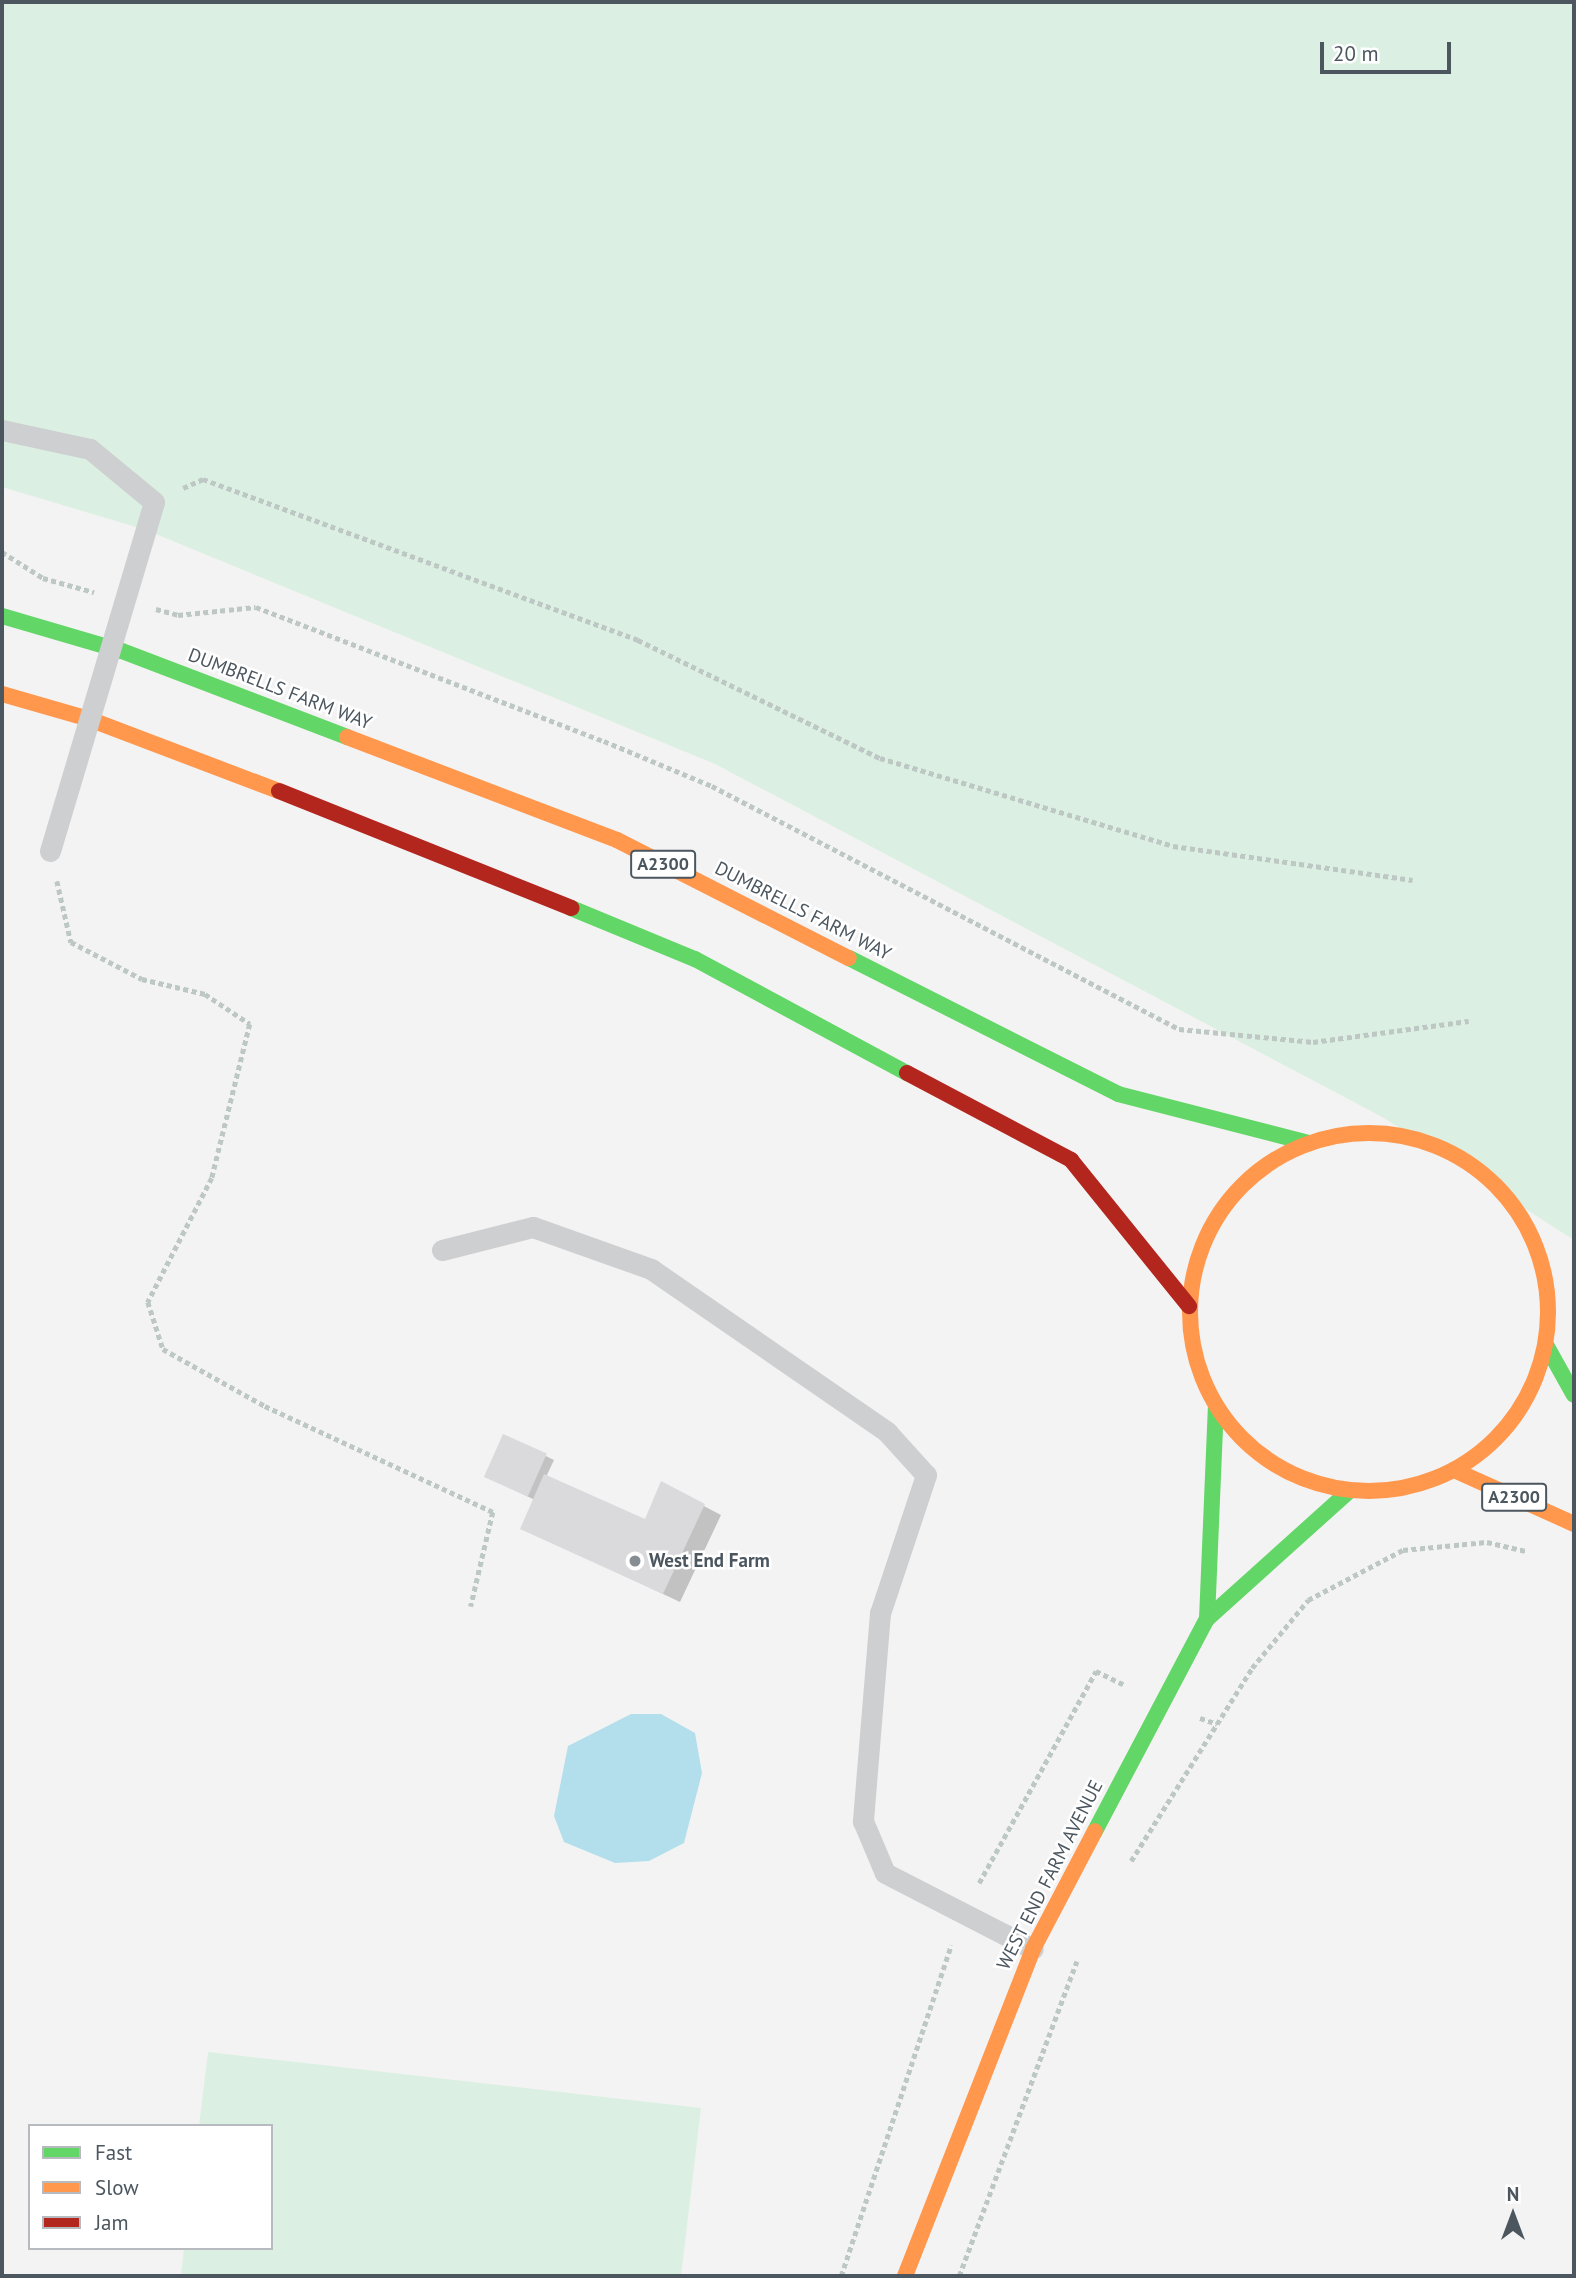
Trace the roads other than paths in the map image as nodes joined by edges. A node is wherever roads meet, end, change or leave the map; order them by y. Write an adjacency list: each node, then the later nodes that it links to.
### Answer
1 (2, 430): 4 (lane, bridge)
2 (2, 615): 5 (main road, DUMBRELLS FARM WAY / A2300)
3 (2, 694): 7 (main road)
4 (50, 852)
5 (1309, 1143): 7 (main road); 8 (main road)
6 (442, 1250): 15 (lane)
7 (1189, 1306): 10 (main road)
8 (1546, 1345): 9 (main road); 11 (main road)
9 (1574, 1395)
10 (1216, 1408): 12 (main road); 14 (main road, WEST END FARM AVENUE)
11 (1454, 1471): 12 (main road); 13 (main road, A2300)
12 (1349, 1491): 14 (main road, WEST END FARM AVENUE)
13 (1574, 1524)
14 (1207, 1619): 15 (main road, WEST END FARM AVENUE)
15 (1033, 1949): 16 (main road, WEST END FARM AVENUE)
16 (905, 2276)

